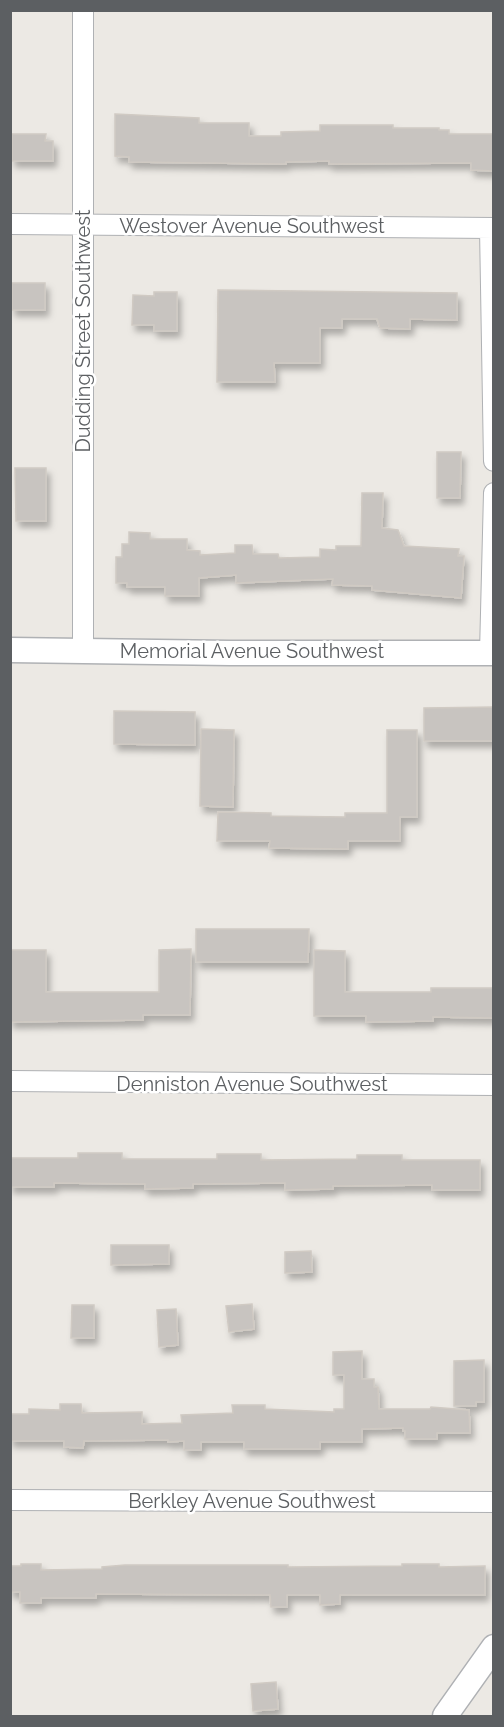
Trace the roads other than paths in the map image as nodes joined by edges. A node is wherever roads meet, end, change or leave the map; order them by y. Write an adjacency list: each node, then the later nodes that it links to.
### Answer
1 (83, 10): 3 (street, Dudding Street Southwest)
2 (10, 224): 3 (street, Westover Avenue Southwest)
3 (83, 224): 4 (street, Westover Avenue Southwest); 8 (street, Dudding Street Southwest)
4 (492, 228): 5 (street)
5 (494, 461)
6 (494, 493): 9 (street)
7 (10, 650): 8 (street, Memorial Avenue Southwest)
8 (83, 651): 9 (street, Memorial Avenue Southwest)
9 (492, 653)
10 (10, 1081): 11 (street, Denniston Avenue Southwest)
11 (494, 1084)
12 (10, 1500): 13 (street, Berkley Avenue Southwest)
13 (494, 1502)
14 (494, 1647): 15 (street)
15 (445, 1716)

